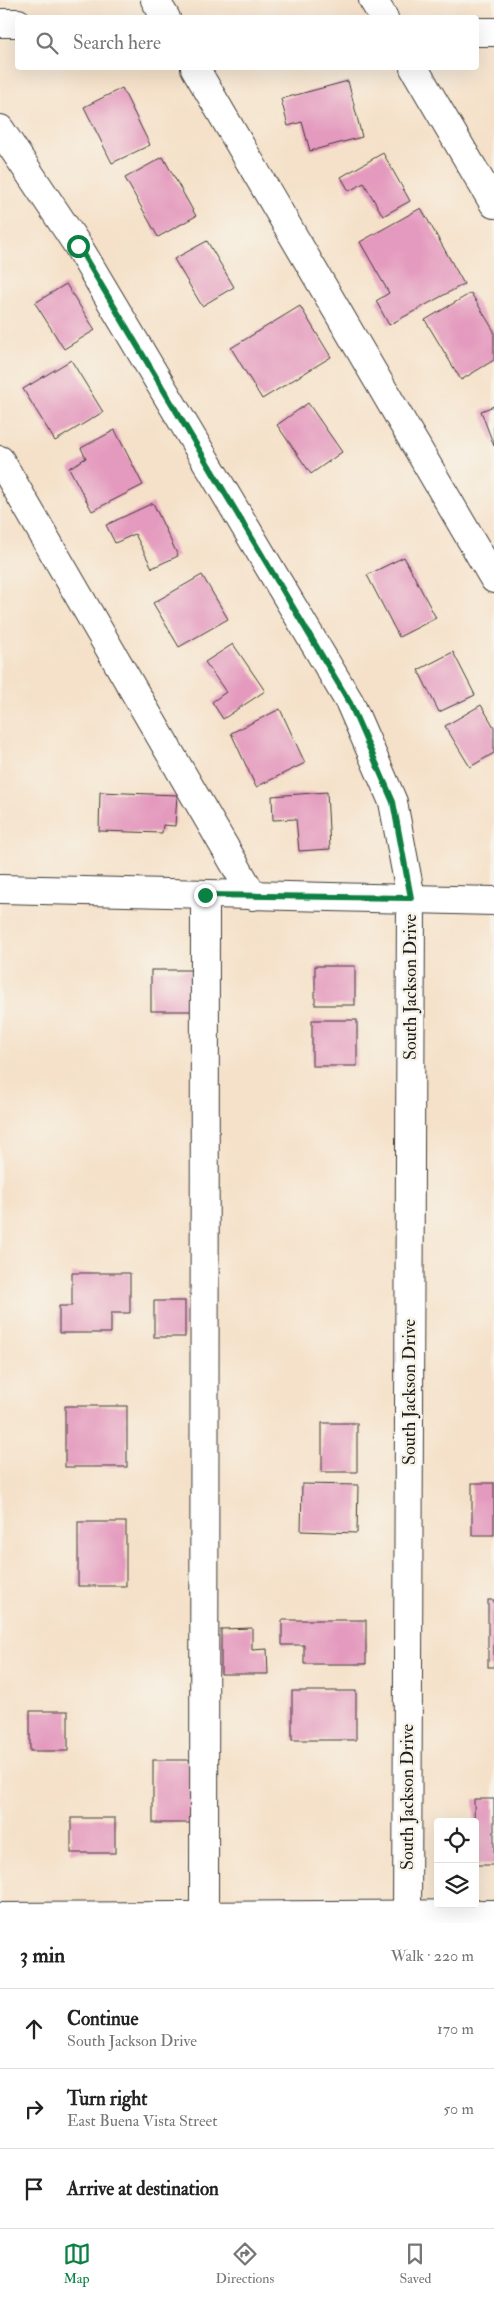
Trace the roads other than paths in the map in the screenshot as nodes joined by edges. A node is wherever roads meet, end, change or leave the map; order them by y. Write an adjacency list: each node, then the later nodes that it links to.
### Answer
1 (155, 0): 3 (street)
2 (373, 0): 4 (street)
3 (164, 15)
4 (382, 15)
5 (0, 23): 6 (street)
6 (15, 23)
7 (479, 32): 8 (street)
8 (494, 32)
9 (196, 70): 14 (street)
10 (415, 70): 12 (street)
11 (0, 129): 18 (street, South Jackson Drive)
12 (494, 204)
13 (0, 460): 17 (street)
14 (494, 579)
15 (0, 889): 16 (street)
16 (205, 895): 17 (street); 22 (street)
17 (253, 896): 18 (street)
18 (411, 898): 19 (street); 23 (street, South Jackson Drive)
19 (494, 901)
20 (494, 1914): 23 (street)
21 (0, 1917): 22 (street)
22 (204, 1919): 23 (street)
23 (407, 1919)

